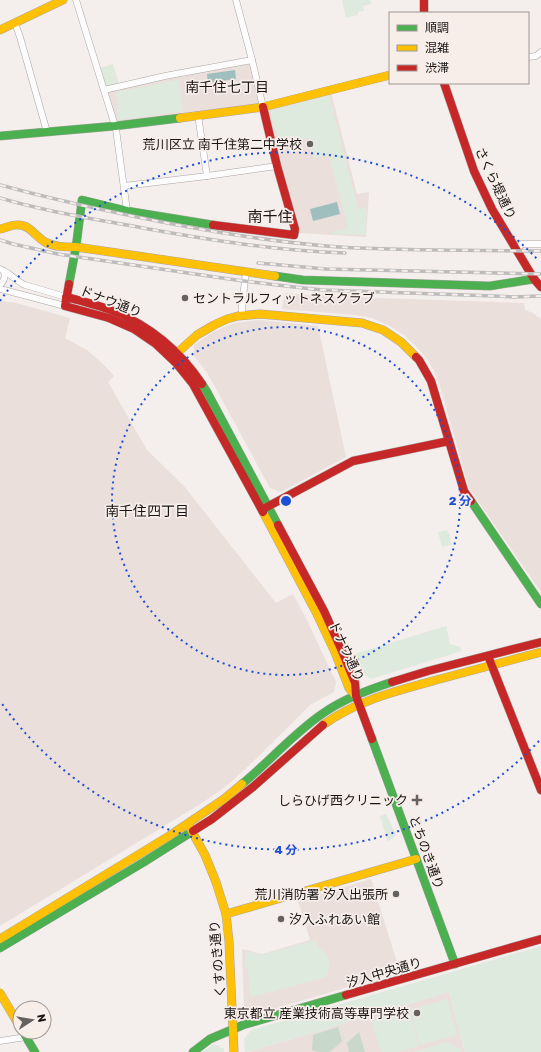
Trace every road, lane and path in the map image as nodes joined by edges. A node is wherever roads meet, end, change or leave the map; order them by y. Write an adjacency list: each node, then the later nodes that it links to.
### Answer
1 (63, 0): 6 (street)
2 (76, 0): 13 (street)
3 (236, 0): 10 (street)
4 (424, 0): 5 (street)
5 (424, 12)
6 (15, 23): 7 (street); 17 (street)
7 (1, 28)
8 (541, 52): 9 (street)
9 (529, 57)
10 (252, 60): 13 (street); 14 (street)
11 (389, 75): 14 (street)
12 (444, 84): 26 (street, さくら堤通り)
13 (104, 90): 16 (street)
14 (263, 107): 15 (street); 19 (street)
15 (198, 116): 16 (street); 20 (street)
16 (115, 126): 17 (street); 21 (street)
17 (47, 132): 18 (street)
18 (0, 136)
19 (277, 166): 20 (street); 22 (street)
20 (207, 176): 21 (street)
21 (124, 186): 22 (street)
22 (127, 211): 25 (street)
23 (0, 229): 25 (street)
24 (541, 244): 26 (street)
25 (76, 248): 28 (street); 33 (street)
26 (516, 250): 29 (street, さくら堤通り)
27 (2, 270): 30 (street); 33 (street)
28 (246, 272): 29 (street); 35 (street)
29 (534, 279): 31 (street, さくら堤通り)
30 (0, 285)
31 (541, 287)
32 (0, 289): 34 (street)
33 (66, 297): 34 (street); 36 (street, ドナウ通り)
34 (65, 306): 38 (street, ドナウ通り)
35 (242, 315): 36 (street); 37 (street)
36 (178, 353): 38 (street, ドナウ通り)
37 (449, 442): 38 (street); 39 (street)
38 (265, 508): 44 (street, ドナウ通り)
39 (541, 604)
40 (541, 642): 42 (street)
41 (541, 652): 43 (street)
42 (488, 655): 43 (street); 44 (street)
43 (491, 665): 45 (street); 46 (street)
44 (356, 696): 45 (street, ドナウ通り); 47 (street)
45 (359, 704): 48 (street); 49 (street, とちのき通り)
46 (541, 790)
47 (188, 824): 48 (street, くすのき通り); 51 (street)
48 (193, 832): 50 (street, くすのき通り); 53 (street)
49 (416, 859): 50 (street); 54 (street, とちのき通り)
50 (226, 914): 57 (street, くすのき通り)
51 (0, 939)
52 (541, 939): 54 (street, 汐入中央通り)
53 (0, 948)
54 (455, 964): 57 (street, 汐入中央通り)
55 (0, 993): 56 (street)
56 (12, 1013)
57 (234, 1028): 62 (street, 汐入中央通り); 63 (street, くすのき通り)
58 (12, 1038): 60 (street)
59 (28, 1040): 61 (street)
60 (0, 1041)
61 (35, 1052)
62 (192, 1052)
63 (234, 1052)

